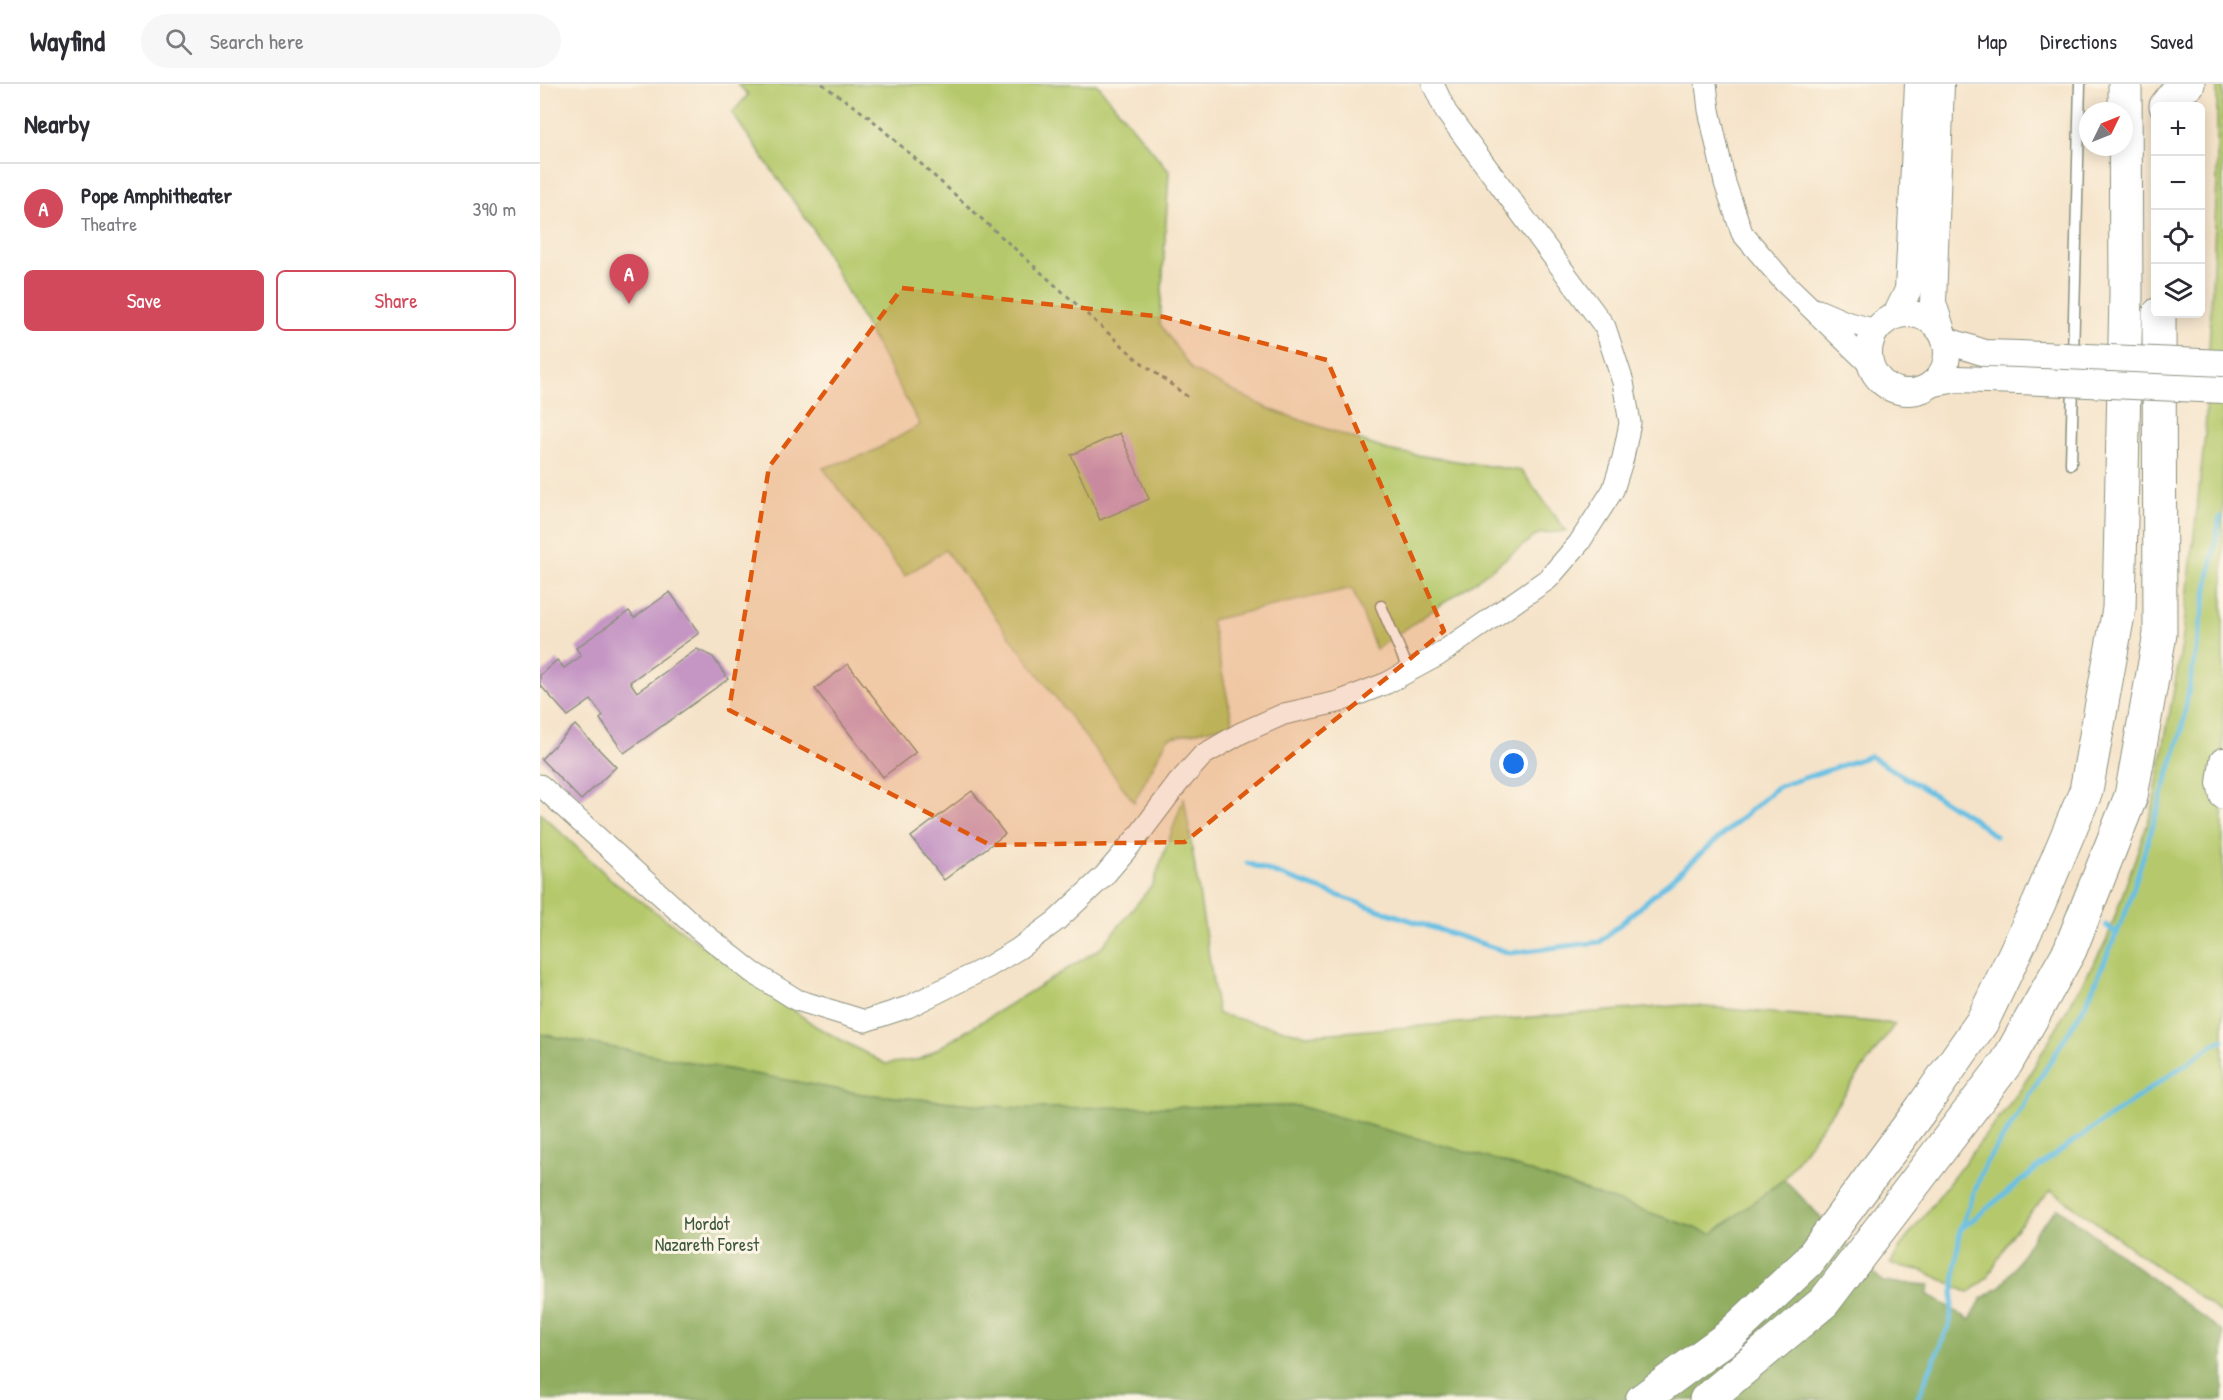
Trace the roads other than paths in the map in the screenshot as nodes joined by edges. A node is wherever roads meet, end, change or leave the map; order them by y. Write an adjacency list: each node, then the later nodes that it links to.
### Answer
1 (1433, 84): 21 (street)
2 (1706, 84): 11 (street)
3 (1918, 84): 13 (street)
4 (1941, 84): 14 (street)
5 (2080, 84): 19 (lane)
6 (2125, 84): 25 (highway)
7 (2161, 84): 9 (highway)
8 (2188, 84): 10 (highway)
9 (2161, 102)
10 (2169, 102)
11 (1806, 305): 13 (street); 16 (street)
12 (2159, 318): 26 (highway)
13 (1886, 323): 14 (street); 16 (street)
14 (1944, 337): 15 (street, bridge); 17 (street)
15 (2223, 363)
16 (1870, 365): 17 (street)
17 (1935, 383): 18 (street, bridge)
18 (2223, 390)
19 (2071, 464)
20 (1381, 606): 21 (lane)
21 (1409, 671): 23 (street)
22 (2223, 761): 24 (street)
23 (540, 785)
24 (2223, 796)
25 (1642, 1400)
26 (1706, 1400)

